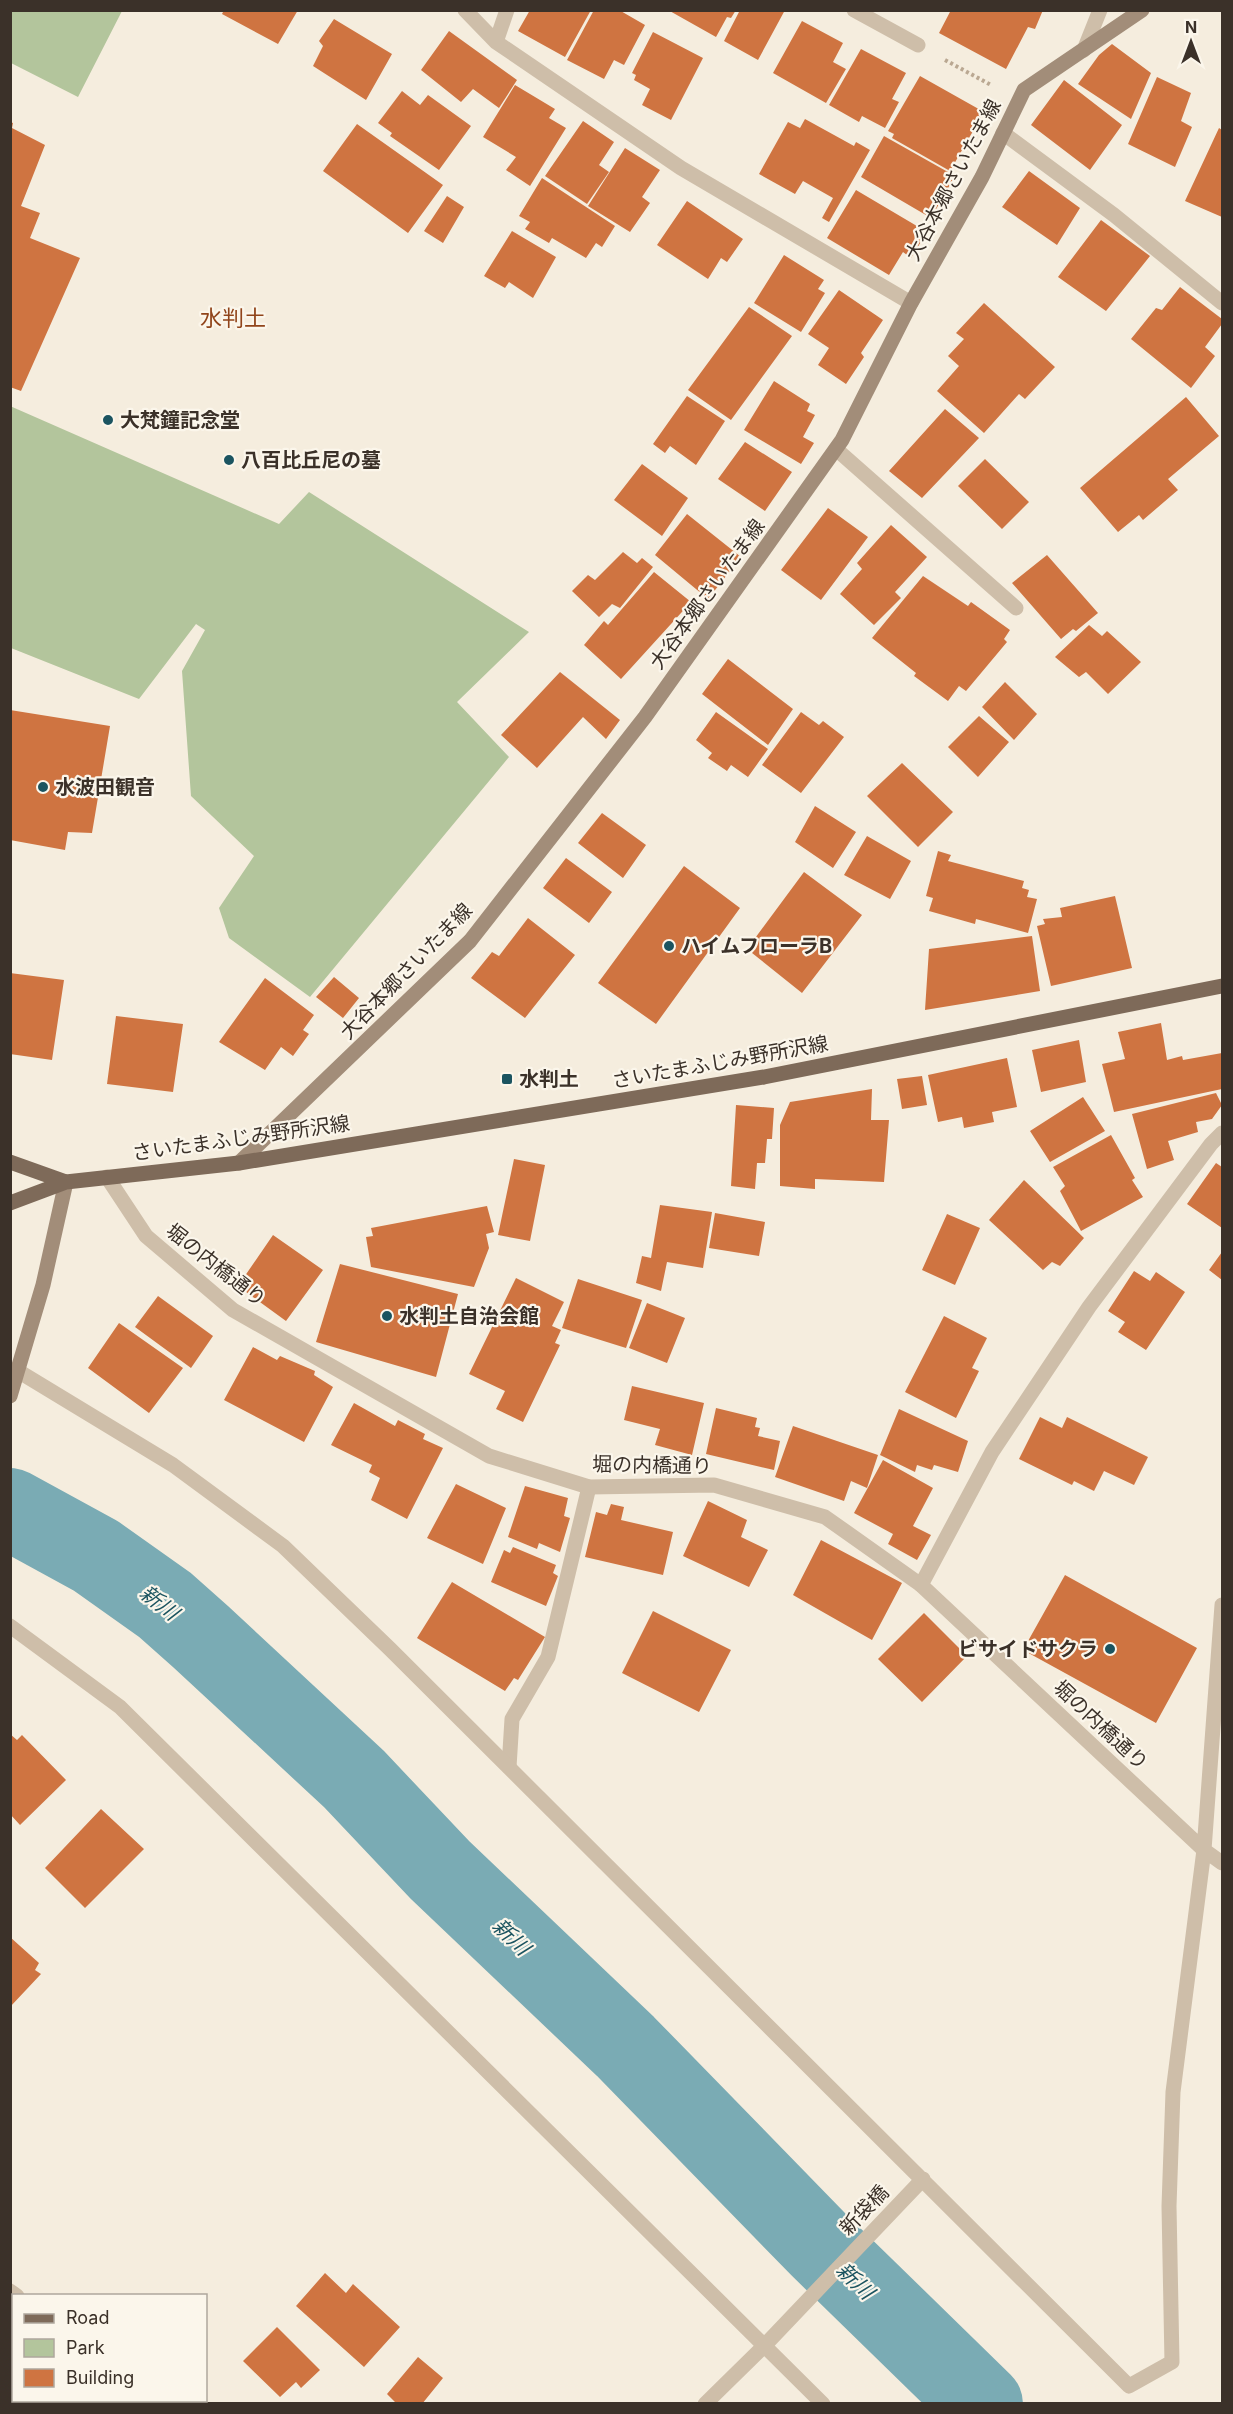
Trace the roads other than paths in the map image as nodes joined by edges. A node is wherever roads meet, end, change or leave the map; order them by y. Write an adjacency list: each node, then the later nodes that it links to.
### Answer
1 (465, 10): 6 (street)
2 (507, 10): 6 (street)
3 (854, 10): 7 (street)
4 (1100, 10): 8 (street)
5 (1142, 10): 8 (main road, 大谷本郷さいたま線)
6 (496, 42): 10 (street)
7 (918, 45)
8 (1084, 50): 9 (main road, 大谷本郷さいたま線)
9 (1003, 133): 10 (main road, 大谷本郷さいたま線); 11 (street)
10 (911, 303): 12 (main road, 大谷本郷さいたま線)
11 (1222, 303)
12 (836, 449): 13 (street); 17 (main road, 大谷本郷さいたま線)
13 (1016, 609)
14 (1222, 986): 17 (main road, さいたまふじみ野所沢線)
15 (1222, 1133): 24 (street)
16 (10, 1162): 19 (main road)
17 (239, 1163): 18 (main road, さいたまふじみ野所沢線)
18 (107, 1177): 19 (main road, さいたまふじみ野所沢線); 23 (street, 堀の内橋通り)
19 (66, 1182): 20 (main road, さいたまふじみ野所沢線); 21 (main road)
20 (10, 1203)
21 (18, 1371): 22 (main road); 27 (street)
22 (10, 1396)
23 (589, 1487): 24 (street, 堀の内橋通り); 27 (street)
24 (921, 1585): 28 (street, 堀の内橋通り)
25 (1222, 1605): 28 (street)
26 (10, 1626): 31 (street)
27 (508, 1767): 30 (street)
28 (1204, 1850): 29 (street, 堀の内橋通り); 30 (street)
29 (1222, 1863)
30 (923, 2179): 31 (street, 新袋橋)
31 (770, 2340): 32 (street, 新袋橋); 33 (street)
32 (705, 2403)
33 (823, 2403)

